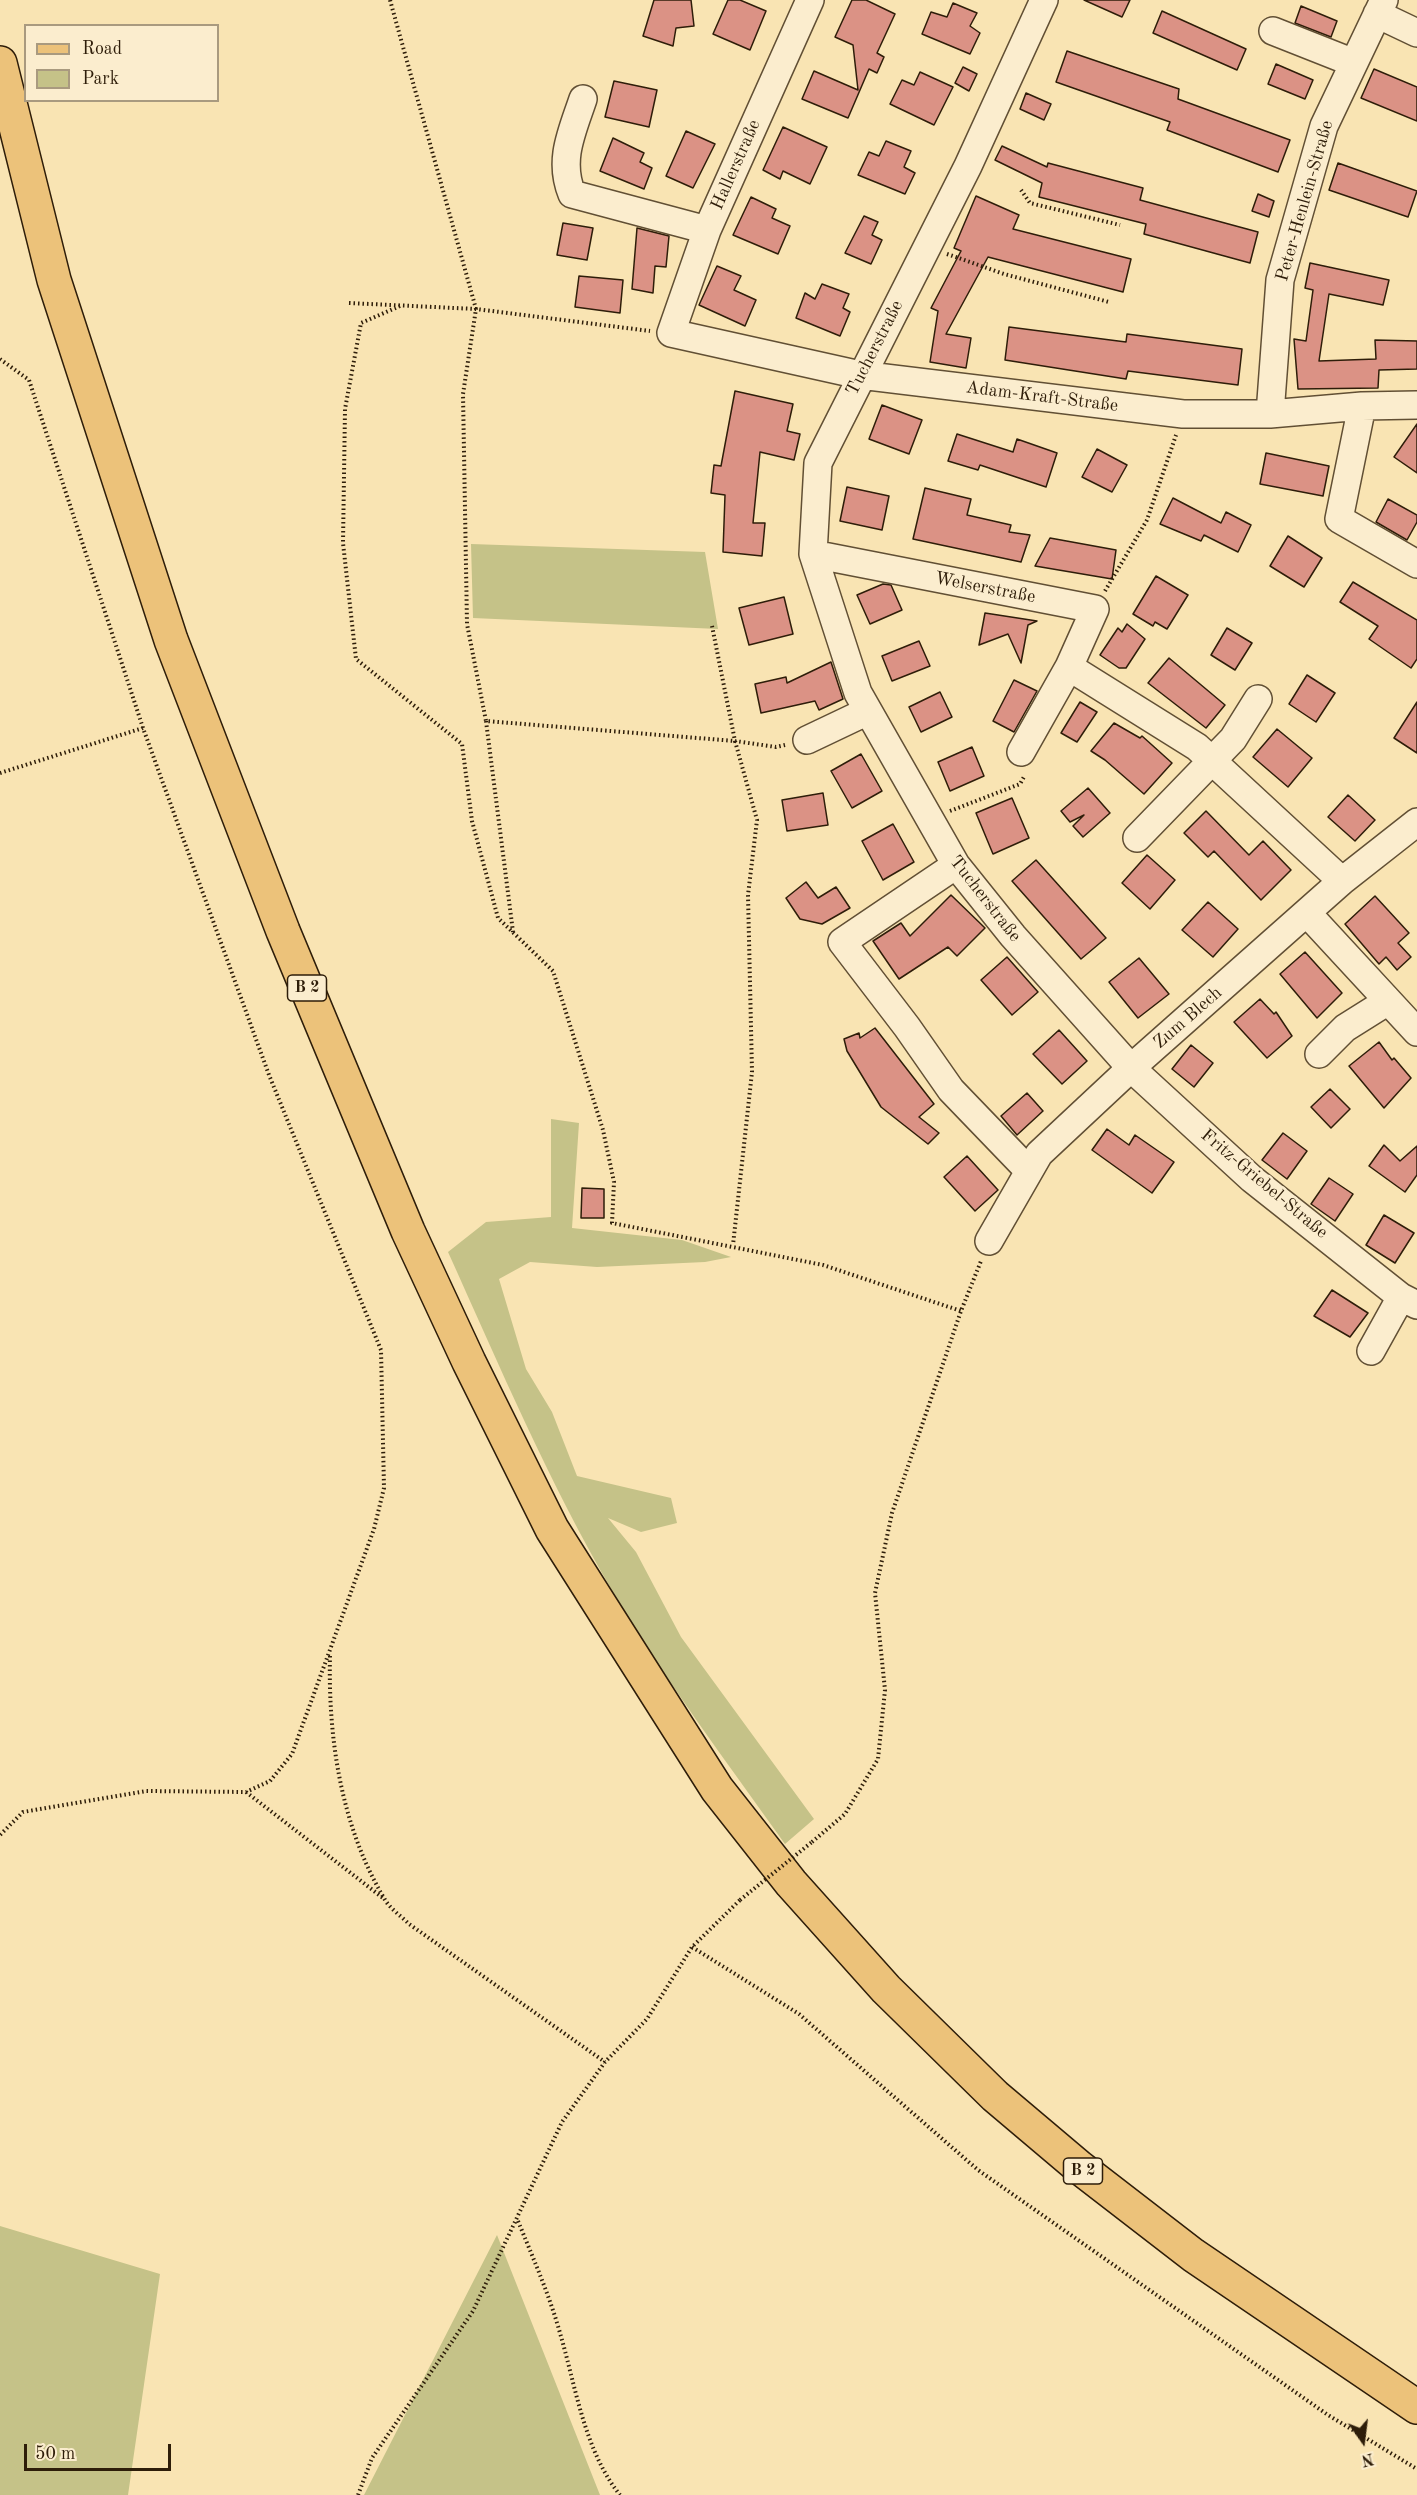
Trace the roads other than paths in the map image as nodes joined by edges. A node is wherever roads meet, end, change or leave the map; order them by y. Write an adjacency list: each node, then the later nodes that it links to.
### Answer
1 (810, 0): 9 (street, Hallerstraße)
2 (1044, 0): 11 (street, Tucherstraße)
3 (1381, 7): 5 (street); 7 (street, Peter-Henlein-Straße)
4 (1273, 31): 7 (street)
5 (1417, 33)
6 (0, 63): 36 (main road, B 2)
7 (1354, 63): 14 (street, Peter-Henlein-Straße)
8 (583, 99): 9 (street)
9 (707, 230): 10 (street, Hallerstraße)
10 (671, 333): 11 (street, Adam-Kraft-Straße)
11 (860, 375): 14 (street, Adam-Kraft-Straße); 15 (street, Tucherstraße)
12 (1417, 405): 13 (street, Adam-Kraft-Straße)
13 (1362, 406): 14 (street, Adam-Kraft-Straße); 16 (street)
14 (1269, 414)
15 (813, 554): 17 (street, Welserstraße); 19 (street, Tucherstraße)
16 (1417, 564)
17 (1069, 667): 21 (street); 22 (street)
18 (1257, 699): 22 (street)
19 (868, 711): 20 (street); 25 (street, Tucherstraße)
20 (807, 740)
21 (1021, 752)
22 (1211, 762): 24 (street); 26 (street)
23 (1417, 822): 26 (street, Zum Blech)
24 (1137, 838)
25 (956, 865): 31 (street, Tucherstraße); 32 (street)
26 (1342, 881): 27 (street, Zum Blech)
27 (1307, 913): 28 (street); 31 (street, Zum Blech)
28 (1389, 1001): 29 (street); 30 (street)
29 (1417, 1032)
30 (1319, 1054)
31 (1131, 1068): 32 (street, Zum Blech); 34 (street, Fritz-Griebel-Straße)
32 (1029, 1171): 33 (street, Zum Blech)
33 (989, 1241)
34 (1409, 1301): 35 (street, Fritz-Griebel-Straße)
35 (1371, 1351)
36 (1417, 2407)

